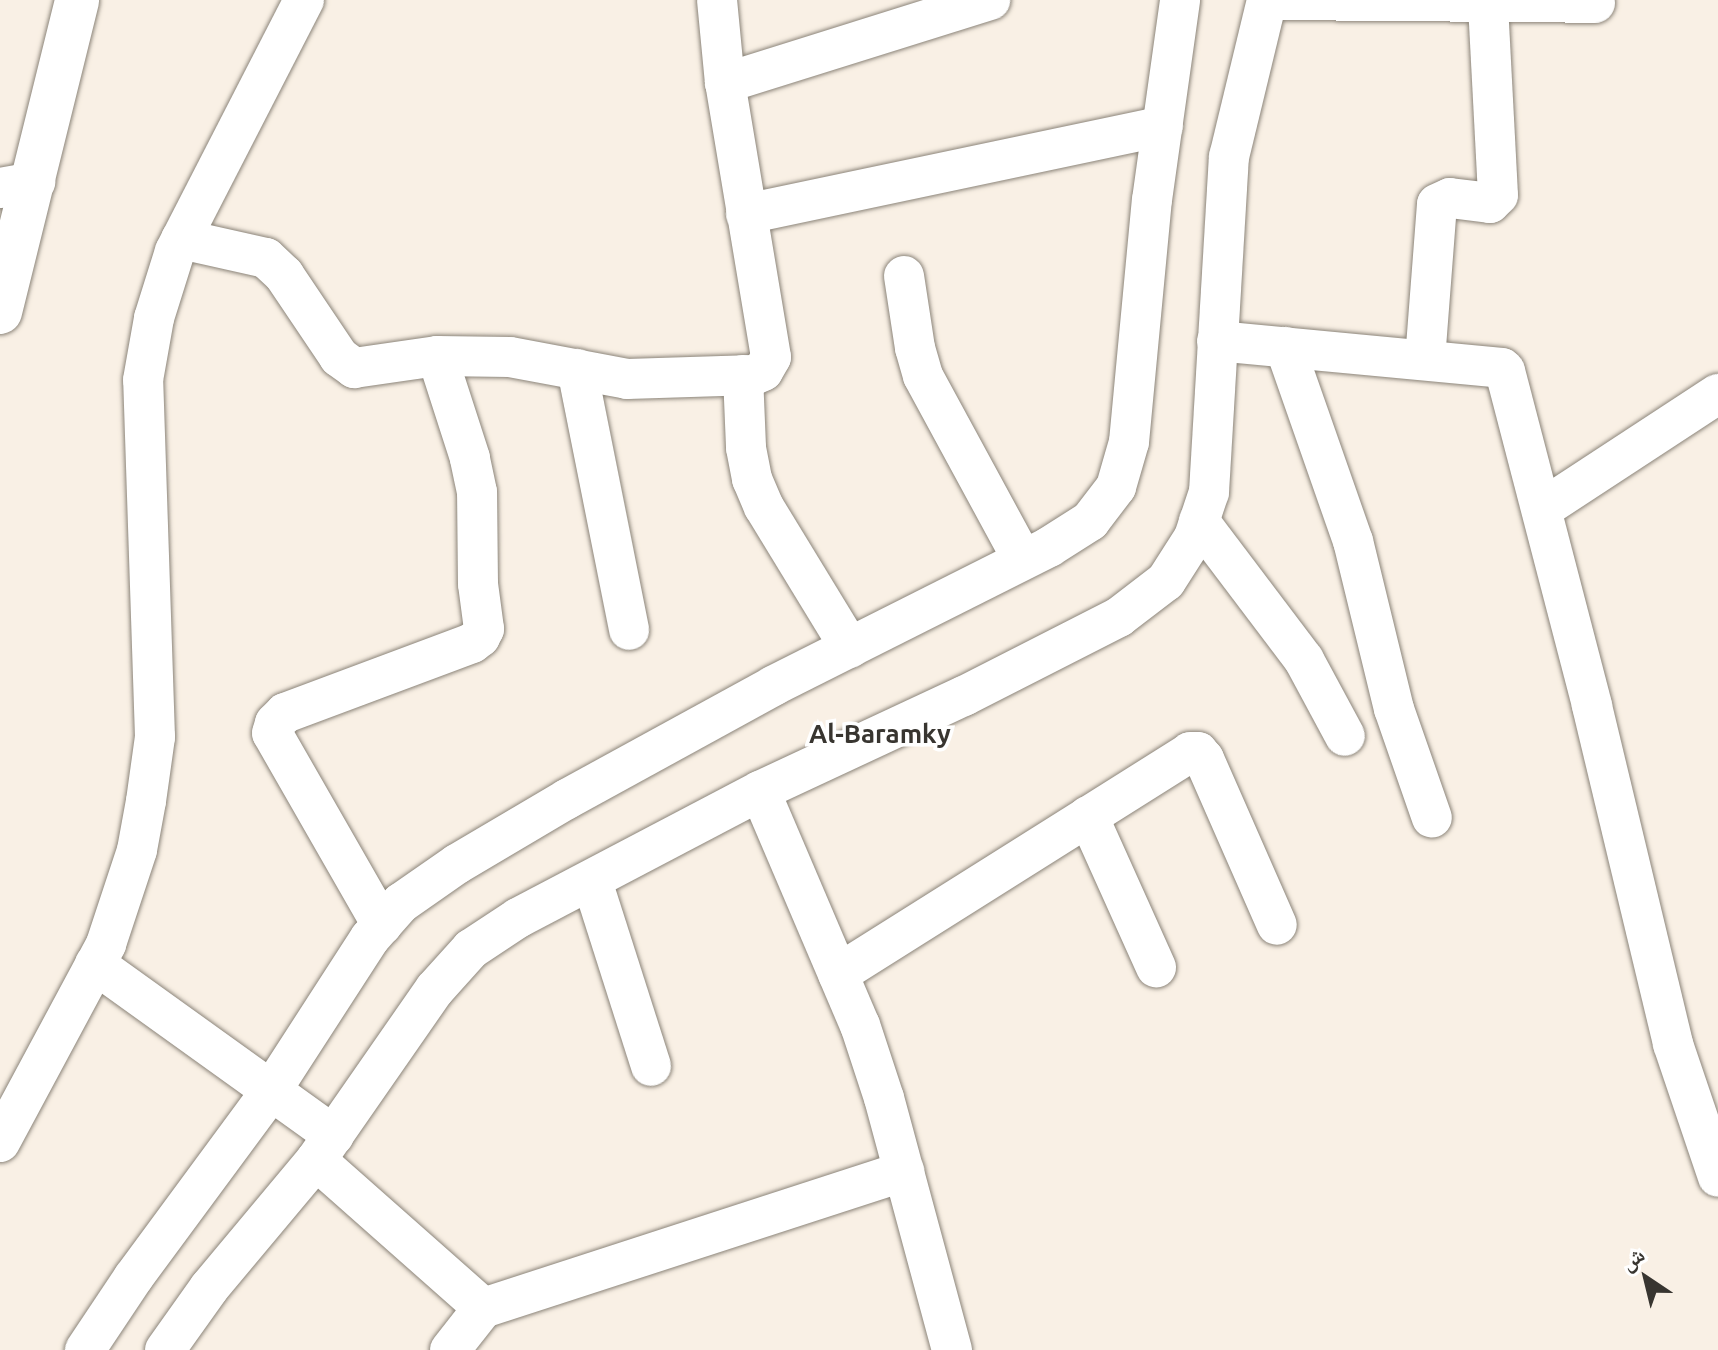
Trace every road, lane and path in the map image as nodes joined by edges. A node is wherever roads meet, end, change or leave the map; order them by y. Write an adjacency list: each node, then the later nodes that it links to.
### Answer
1 (77, 0): 12 (main road)
2 (304, 0): 14 (street)
3 (717, 0): 10 (street)
4 (990, 0): 10 (street)
5 (1180, 0): 11 (street)
6 (1267, 0): 17 (street)
7 (1277, 0): 8 (street)
8 (1488, 2): 9 (street); 20 (street)
9 (1595, 3)
10 (725, 83): 13 (street)
11 (1163, 126): 13 (street); 26 (street)
12 (17, 185): 16 (main road)
13 (746, 214): 22 (street)
14 (181, 239): 19 (street); 36 (street)
15 (904, 276): 26 (street)
16 (0, 312)
17 (1217, 341): 18 (street); 25 (street)
18 (1285, 347): 20 (street); 32 (street)
19 (437, 356): 21 (street); 34 (street)
20 (1425, 360): 24 (street)
21 (577, 369): 22 (street); 27 (street)
22 (743, 375): 28 (street)
23 (1718, 394): 24 (street)
24 (1542, 509): 44 (street)
25 (1199, 521): 29 (street); 30 (street)
26 (1023, 560): 28 (street)
27 (629, 630)
28 (850, 648): 34 (street)
29 (1345, 736)
30 (760, 791): 33 (street); 38 (street)
31 (1088, 816): 35 (street); 37 (street); 38 (street)
32 (1432, 818)
33 (592, 881): 39 (street); 42 (street)
34 (382, 925): 40 (street)
35 (1277, 925)
36 (95, 964): 40 (street); 41 (street)
37 (1156, 967)
38 (838, 974): 43 (street)
39 (651, 1066)
40 (281, 1098): 42 (street); 46 (street)
41 (0, 1142)
42 (324, 1142): 45 (street); 47 (street)
43 (904, 1171): 45 (street); 49 (street)
44 (1718, 1177)
45 (483, 1308): 48 (street)
46 (85, 1350)
47 (165, 1350)
48 (450, 1350)
49 (952, 1350)

